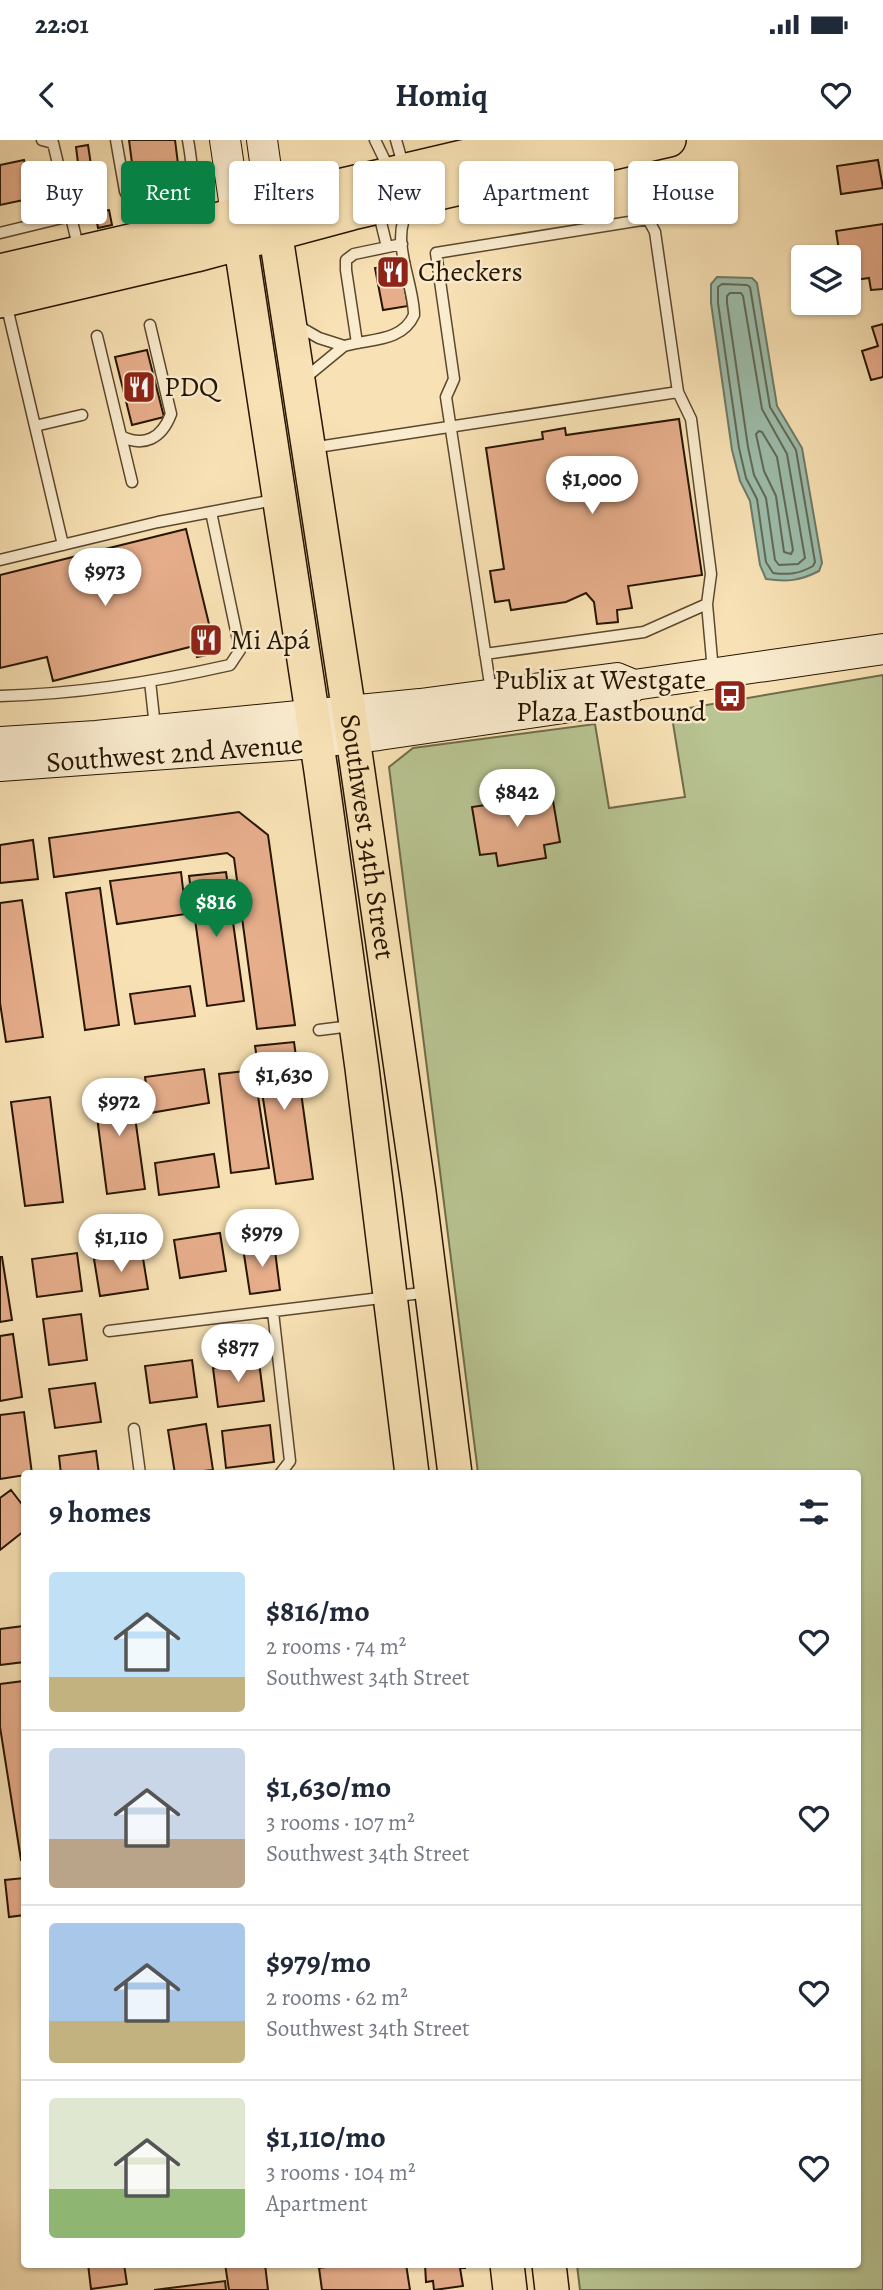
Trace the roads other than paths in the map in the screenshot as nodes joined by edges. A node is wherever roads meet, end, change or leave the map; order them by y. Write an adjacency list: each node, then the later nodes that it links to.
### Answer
1 (116, 140): 26 (lane)
2 (188, 140): 26 (lane)
3 (225, 140): 27 (main road)
4 (262, 140): 12 (main road)
5 (375, 140): 13 (lane)
6 (396, 140): 14 (lane)
7 (604, 140): 10 (highway)
8 (52, 141): 11 (lane)
9 (648, 142): 10 (main road); 15 (lane)
10 (531, 156): 16 (main road); 17 (main road)
11 (57, 161)
12 (265, 161)
13 (389, 161)
14 (401, 161)
15 (648, 161)
16 (445, 162)
17 (445, 173)
18 (628, 222): 42 (lane)
19 (37, 224): 28 (lane)
20 (72, 224): 31 (lane)
21 (254, 224): 27 (main road)
22 (275, 224): 33 (main road, Southwest 34th Street)
23 (381, 224): 30 (lane)
24 (403, 224): 29 (lane)
25 (651, 224): 38 (lane)
26 (138, 226): 27 (main road); 31 (main road)
27 (238, 229): 32 (main road); 46 (main road, Southwest 34th Street)
28 (0, 233)
29 (402, 244): 30 (lane); 36 (lane)
30 (387, 247): 36 (lane)
31 (79, 253): 32 (main road)
32 (2, 291): 41 (lane)
33 (289, 320): 37 (lane); 39 (main road, Southwest 34th Street)
34 (150, 325): 43 (lane)
35 (97, 336): 43 (lane)
36 (357, 343): 37 (lane)
37 (344, 346): 39 (lane)
38 (678, 392): 42 (lane); 50 (lane)
39 (300, 394): 44 (main road, Southwest 34th Street)
40 (82, 415): 41 (lane)
41 (35, 426): 48 (lane)
42 (450, 426): 44 (lane); 52 (lane)
43 (121, 436): 45 (lane)
44 (308, 449): 58 (main road, Southwest 34th Street)
45 (132, 482)
46 (279, 500): 47 (lane); 59 (main road, Southwest 34th Street)
47 (211, 512): 48 (lane); 54 (lane)
48 (63, 545): 49 (lane)
49 (0, 560)
50 (706, 604): 52 (lane); 53 (lane)
51 (883, 649): 53 (main road, Southwest 2nd Avenue)
52 (485, 654): 56 (lane)
53 (714, 675): 55 (main road, Southwest 2nd Avenue)
54 (150, 681): 57 (lane); 60 (lane)
55 (634, 685): 56 (main road, Southwest 2nd Avenue); 58 (main road, Southwest 2nd Avenue)
56 (492, 694): 58 (main road, Southwest 2nd Avenue)
57 (0, 696)
58 (351, 724): 59 (main road, Southwest 2nd Avenue); 65 (main road, Southwest 34th Street)
59 (315, 728): 60 (main road, Southwest 2nd Avenue); 62 (main road, Southwest 2nd Avenue); 63 (main road, Southwest 34th Street)
60 (155, 730): 61 (main road, Southwest 2nd Avenue)
61 (0, 742)
62 (0, 766)
63 (356, 1025): 64 (lane); 66 (main road, Southwest 34th Street)
64 (319, 1030)
65 (433, 1292): 66 (lane); 73 (main road, Southwest 34th Street)
66 (391, 1298): 67 (lane); 72 (main road, Southwest 34th Street)
67 (273, 1312): 68 (lane); 71 (lane)
68 (109, 1332)
69 (134, 1429): 70 (lane)
70 (139, 1470)
71 (283, 1470)
72 (412, 1470)
73 (455, 1470)
74 (508, 2268): 76 (main road)
75 (549, 2268): 77 (main road)
76 (510, 2290)
77 (552, 2290)

